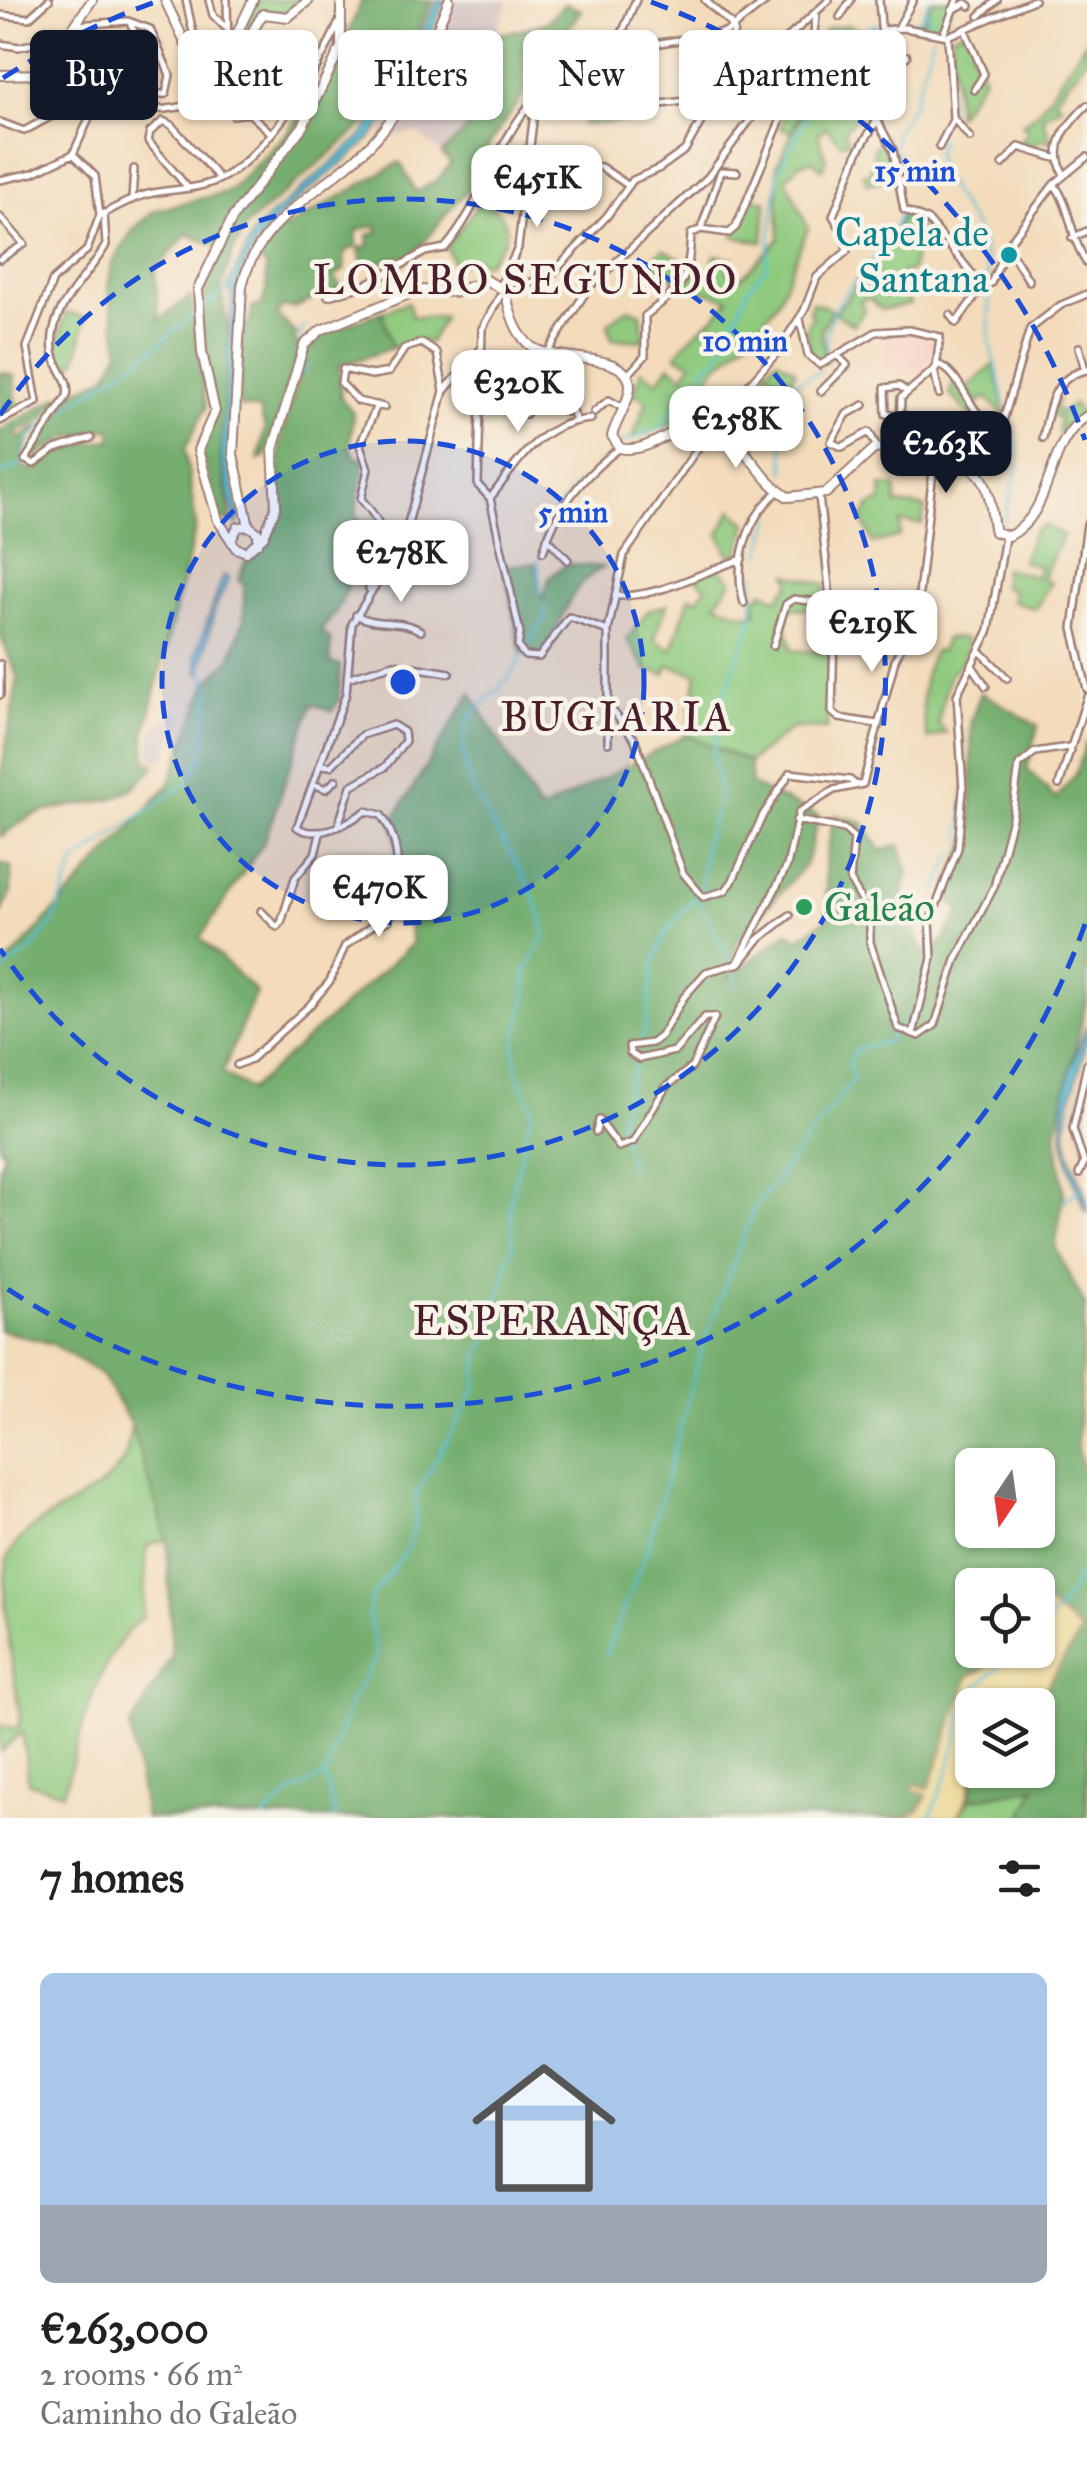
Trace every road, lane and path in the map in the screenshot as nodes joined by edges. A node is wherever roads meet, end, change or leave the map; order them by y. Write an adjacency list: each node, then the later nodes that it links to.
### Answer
1 (49, 0): 23 (street)
2 (92, 0): 30 (main road)
3 (165, 0): 35 (main road)
4 (186, 0): 36 (street)
5 (209, 0): 32 (street)
6 (227, 0): 32 (street)
7 (253, 0): 37 (main road)
8 (309, 0): 38 (main road)
9 (449, 0): 134 (main road)
10 (636, 0): 39 (street)
11 (705, 0): 31 (street)
12 (768, 0): 31 (street)
13 (830, 0): 24 (street)
14 (851, 0): 25 (street)
15 (879, 0): 41 (street)
16 (913, 0): 29 (street)
17 (957, 0): 22 (street)
18 (997, 0): 26 (street)
19 (1034, 0): 42 (street)
20 (342, 1): 27 (main road)
21 (970, 6): 22 (street)
22 (952, 10): 43 (street)
23 (0, 15)
24 (816, 16): 40 (street); 101 (street)
25 (840, 16)
26 (979, 16)
27 (342, 19): 47 (street); 133 (main road)
28 (128, 21): 30 (street); 34 (street); 52 (street)
29 (898, 24): 41 (street); 43 (street)
30 (76, 25): 33 (main road)
31 (734, 27): 44 (street); 81 (street)
32 (225, 28)
33 (73, 30)
34 (133, 30)
35 (181, 30)
36 (192, 30)
37 (236, 30)
38 (253, 30)
39 (622, 30)
40 (816, 30)
41 (882, 30)
42 (964, 30): 43 (street); 50 (street)
43 (943, 35): 58 (street)
44 (659, 42)
45 (0, 44): 46 (street)
46 (30, 44)
47 (318, 64)
48 (0, 76): 49 (main road)
49 (30, 76)
50 (974, 90)
51 (158, 94): 52 (street)
52 (166, 94): 55 (street)
53 (1087, 105): 73 (street)
54 (178, 106): 55 (street)
55 (175, 107): 56 (street)
56 (158, 108)
57 (523, 114): 96 (street)
58 (953, 118): 68 (street); 69 (street)
59 (44, 120): 66 (street)
60 (88, 120): 70 (street)
61 (257, 120): 67 (street)
62 (281, 120): 67 (street)
63 (532, 120): 72 (street)
64 (780, 120): 86 (street)
65 (878, 120): 93 (street); 98 (street)
66 (0, 122)
67 (271, 133): 79 (street)
68 (970, 138)
69 (938, 147)
70 (72, 154): 78 (street); 84 (street)
71 (1087, 157): 77 (street)
72 (526, 158): 81 (street); 94 (street)
73 (1055, 158): 74 (street); 77 (street)
74 (1003, 164)
75 (134, 169): 83 (street)
76 (737, 172): 86 (street)
77 (1064, 175): 80 (street)
78 (0, 180)
79 (220, 180): 82 (street); 82 (street)
80 (1054, 184): 88 (street); 89 (street)
81 (629, 186): 94 (street)
82 (188, 189): 83 (street)
83 (132, 200): 84 (street)
84 (102, 214): 120 (street); 122 (street)
85 (0, 218): 90 (street)
86 (701, 229): 107 (street)
87 (1087, 231): 88 (street)
88 (1072, 238): 91 (street)
89 (1007, 246): 92 (street); 93 (street)
90 (0, 259)
91 (1087, 264)
92 (1028, 281)
93 (982, 288): 97 (street)
94 (504, 293): 100 (street); 101 (main road); 131 (main road)
95 (1087, 294): 105 (street)
96 (328, 296)
97 (950, 314)
98 (800, 319): 103 (street); 121 (street)
99 (1079, 347): 106 (street)
100 (480, 350): 104 (street); 109 (street)
101 (547, 353): 102 (main road)
102 (562, 356): 107 (main road); 119 (street)
103 (836, 358): 105 (street); 111 (street)
104 (480, 361): 108 (street); 130 (street)
105 (936, 367): 110 (street); 112 (street)
106 (1086, 370): 123 (street)
107 (627, 376): 114 (main road)
108 (544, 388): 115 (street); 116 (street)
109 (444, 390): 142 (street); 142 (street)
110 (906, 390): 118 (street); 118 (street)
111 (821, 391)
112 (939, 394)
113 (864, 404): 126 (street)
114 (622, 408): 119 (street); 124 (main road)
115 (566, 412)
116 (526, 414)
117 (1087, 416): 135 (main road)
118 (900, 417): 125 (street)
119 (576, 420): 130 (street)
120 (0, 421)
121 (713, 427): 124 (main road); 128 (main road); 143 (street)
122 (91, 438)
123 (1043, 438)
124 (616, 445): 136 (street)
125 (899, 448): 126 (main road); 127 (main road)
126 (878, 449): 129 (main road)
127 (935, 453): 135 (main road); 160 (street)
128 (778, 491): 129 (main road); 140 (street)
129 (819, 496): 145 (street)
130 (490, 498): 147 (street)
131 (274, 516): 134 (main road); 137 (main road)
132 (1087, 524): 157 (street)
133 (222, 526): 134 (main road); 138 (main road)
134 (242, 527): 137 (main road); 138 (main road)
135 (1003, 536): 150 (street)
136 (547, 538): 139 (street); 141 (street)
137 (258, 543): 138 (main road)
138 (236, 545)
139 (543, 552)
140 (742, 559): 143 (street); 144 (street)
141 (568, 560)
142 (370, 589): 146 (street)
143 (615, 596): 147 (street)
144 (744, 603)
145 (832, 604): 149 (street); 160 (street)
146 (356, 615): 148 (street); 154 (street)
147 (608, 630): 159 (street)
148 (421, 631)
149 (773, 646)
150 (981, 652): 152 (street); 155 (street)
151 (0, 664): 158 (street)
152 (973, 666): 156 (street); 174 (street)
153 (450, 673): 154 (street)
154 (347, 678): 163 (street)
155 (1006, 678)
156 (986, 686)
157 (1087, 693): 162 (street)
158 (0, 695)
159 (610, 708): 161 (street); 166 (street)
160 (877, 724): 166 (street)
161 (608, 743)
162 (1070, 747): 167 (street); 174 (street)
163 (321, 765): 165 (street); 169 (street)
164 (336, 780): 165 (street)
165 (313, 784): 170 (street)
166 (856, 785): 168 (street)
167 (1060, 786)
168 (796, 820): 173 (street); 174 (street)
169 (338, 826): 170 (street); 176 (street)
170 (320, 832): 171 (street)
171 (262, 911)
172 (790, 915): 173 (street)
173 (737, 964): 177 (street)
174 (913, 1035)
175 (1087, 1064): 178 (street)
176 (237, 1066)
177 (596, 1132)
178 (1079, 1174)

